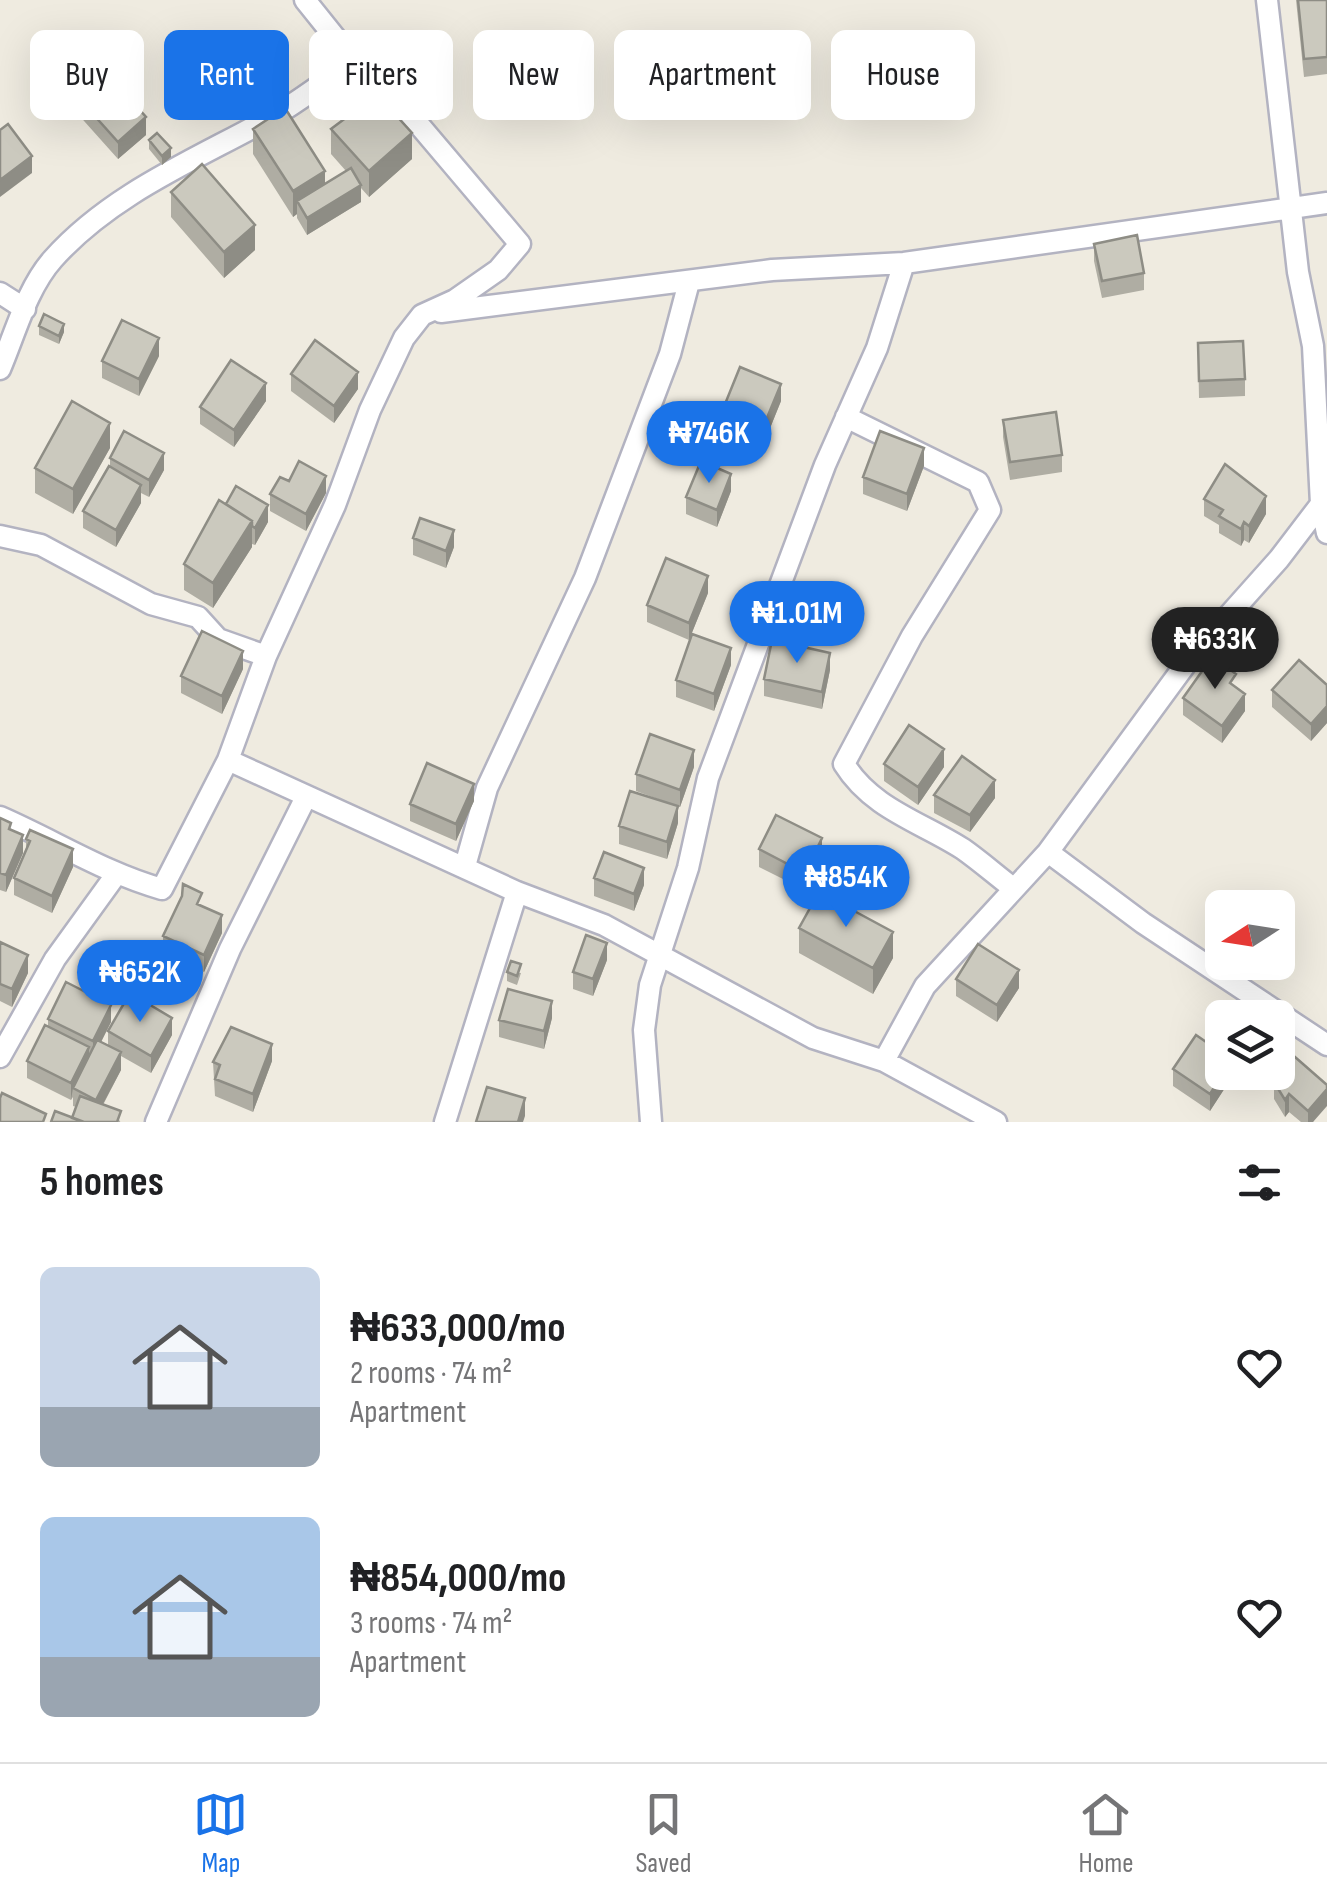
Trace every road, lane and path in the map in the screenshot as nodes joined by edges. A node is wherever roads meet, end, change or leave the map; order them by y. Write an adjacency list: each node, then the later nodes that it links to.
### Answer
1 (305, 0): 3 (street)
2 (1267, 0): 7 (street)
3 (329, 30)
4 (309, 91): 11 (street)
5 (416, 120): 12 (street)
6 (1327, 203): 7 (street)
7 (1292, 207): 8 (street); 15 (street)
8 (904, 263): 9 (street); 14 (street)
9 (689, 282): 12 (street); 23 (street)
10 (0, 293): 11 (street)
11 (25, 309): 13 (street)
12 (422, 314): 18 (street)
13 (0, 370)
14 (846, 417): 25 (street); 27 (street)
15 (1321, 504): 16 (street); 22 (street)
16 (1327, 533)
17 (0, 536): 18 (street)
18 (266, 656): 19 (street)
19 (228, 760): 20 (street); 24 (street)
20 (306, 797): 23 (street); 31 (street)
21 (0, 817): 24 (street)
22 (1048, 852): 25 (street); 28 (street)
23 (465, 866): 26 (street)
24 (116, 876): 29 (street)
25 (1013, 888): 30 (street)
26 (517, 892): 27 (street); 32 (street)
27 (660, 959): 30 (street); 33 (street)
28 (1327, 1046)
29 (0, 1057)
30 (884, 1061): 34 (street)
31 (156, 1122)
32 (445, 1122)
33 (651, 1122)
34 (996, 1122)

